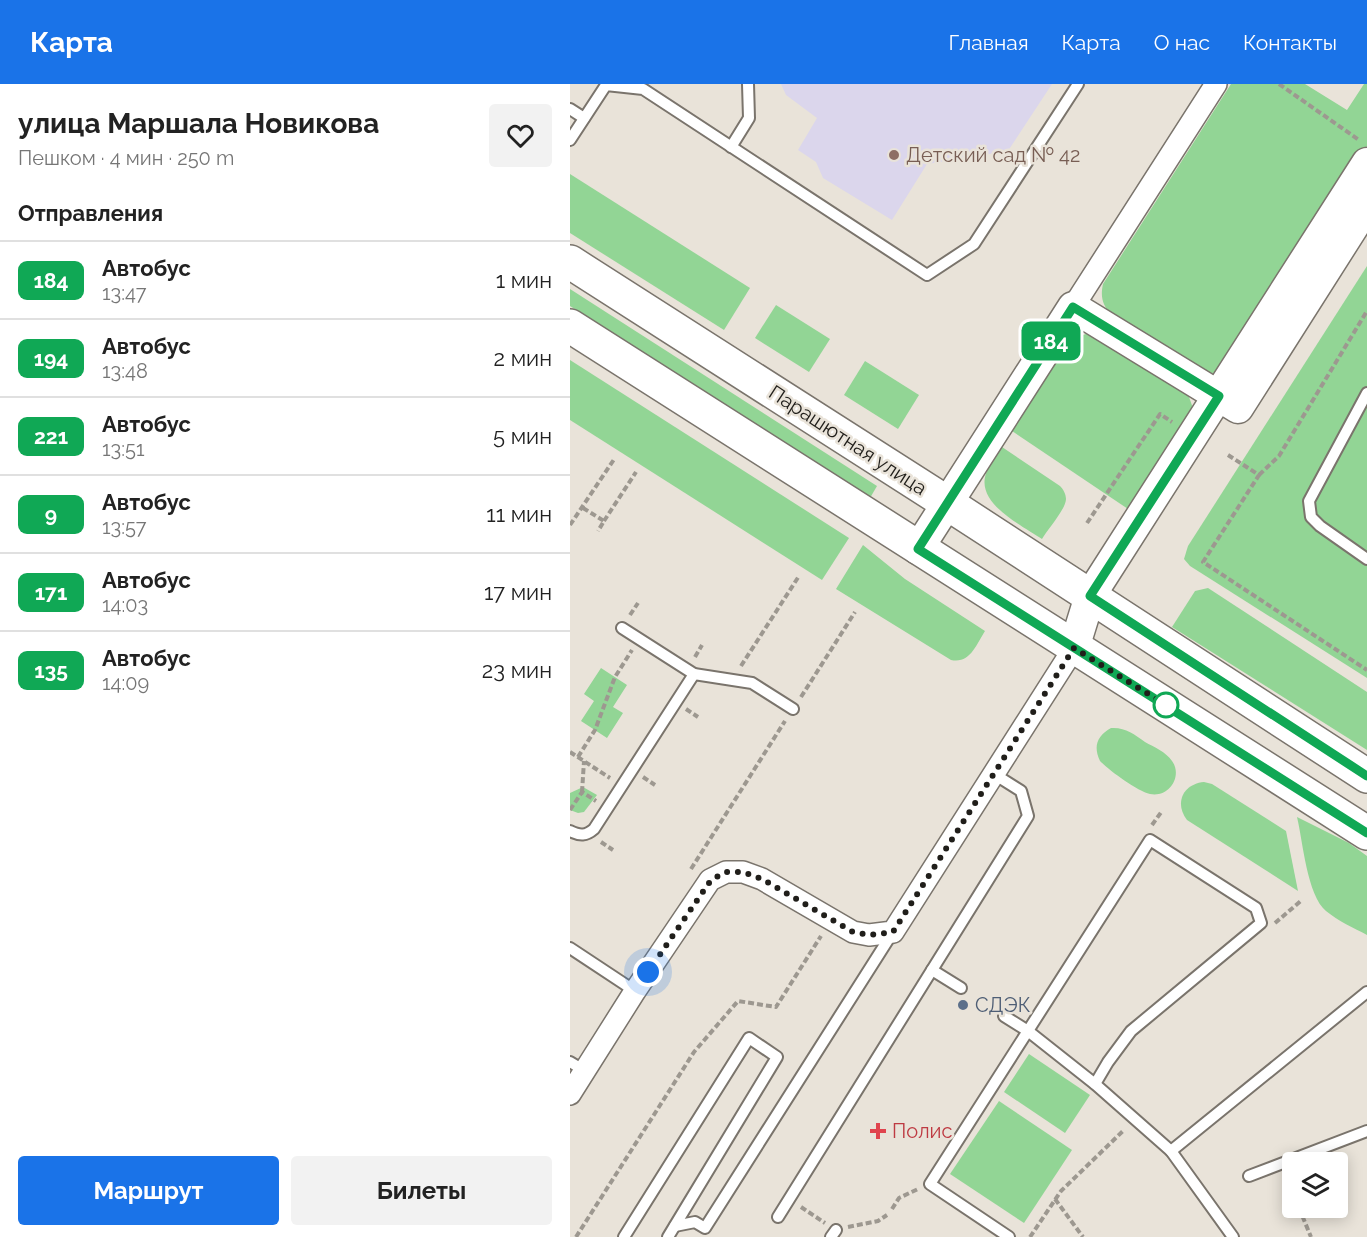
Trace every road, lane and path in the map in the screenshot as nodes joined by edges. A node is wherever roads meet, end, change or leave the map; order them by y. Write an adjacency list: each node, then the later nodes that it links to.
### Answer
1 (748, 84): 9 (lane)
2 (1078, 84): 9 (lane)
3 (1216, 84): 13 (street)
4 (1279, 84): 10 (path)
5 (645, 87): 7 (lane); 9 (lane)
6 (570, 109): 7 (lane)
7 (584, 118): 8 (lane)
8 (570, 140)
9 (731, 147)
10 (1366, 163): 17 (street)
11 (1367, 205): 17 (street)
12 (570, 262): 23 (main road, Парашютная улица)
13 (1073, 307): 17 (street); 23 (street)
14 (1367, 311): 22 (path)
15 (570, 326): 29 (main road)
16 (1367, 393): 30 (lane)
17 (1228, 402): 32 (street)
18 (1177, 425): 26 (path)
19 (1228, 455): 22 (path)
20 (615, 458): 24 (path)
21 (636, 472): 25 (path)
22 (1259, 475): 41 (path)
23 (947, 503): 29 (street); 32 (main road, Парашютная улица)
24 (583, 508): 25 (path); 27 (path)
25 (604, 521): 28 (path)
26 (1087, 523)
27 (570, 525)
28 (598, 531)
29 (918, 549): 38 (main road)
30 (1367, 558)
31 (800, 576): 43 (path)
32 (1090, 596): 38 (street); 51 (main road, Парашютная улица)
33 (638, 603): 35 (path)
34 (855, 612): 44 (path)
35 (629, 618)
36 (622, 628): 42 (lane)
37 (702, 645): 39 (path)
38 (1074, 648): 50 (street); 59 (main road)
39 (693, 659)
40 (625, 662): 48 (path)
41 (1367, 670)
42 (694, 674): 43 (lane); 54 (lane)
43 (733, 680): 44 (lane)
44 (793, 709): 62 (path)
45 (691, 713): 46 (path)
46 (698, 717)
47 (570, 752): 48 (path)
48 (578, 757): 49 (path)
49 (584, 761): 54 (path); 55 (path)
50 (994, 774): 66 (street); 68 (lane)
51 (1367, 776)
52 (648, 780): 53 (path)
53 (655, 785)
54 (622, 786): 56 (lane)
55 (582, 792): 56 (path); 57 (path)
56 (608, 809): 58 (lane)
57 (570, 810)
58 (570, 831)
59 (1367, 833)
60 (606, 845): 61 (path)
61 (613, 850)
62 (690, 870)
63 (1302, 900): 65 (path)
64 (831, 920): 66 (street); 70 (street); 87 (path)
65 (1261, 923): 73 (lane); 75 (lane)
66 (893, 932): 86 (lane)
67 (570, 948): 70 (lane)
68 (932, 970): 69 (lane); 84 (lane)
69 (961, 988)
70 (635, 991): 74 (street)
71 (1367, 992): 79 (lane)
72 (1004, 1016): 73 (lane)
73 (1028, 1031): 75 (lane); 81 (lane)
74 (577, 1066): 76 (street)
75 (1095, 1083): 77 (lane)
76 (570, 1094)
77 (1135, 1119): 79 (lane); 82 (path)
78 (1367, 1131): 80 (lane)
79 (1171, 1151): 93 (lane)
80 (1249, 1176)
81 (930, 1184): 83 (path); 90 (lane)
82 (1055, 1199): 91 (path); 92 (path)
83 (892, 1209)
84 (778, 1217)
85 (1303, 1218): 94 (path)
86 (675, 1226): 88 (lane); 89 (lane)
87 (576, 1237)
88 (624, 1237)
89 (668, 1237)
90 (1009, 1237)
91 (1030, 1237)
92 (1083, 1237)
93 (1233, 1237)
94 (1311, 1237)

